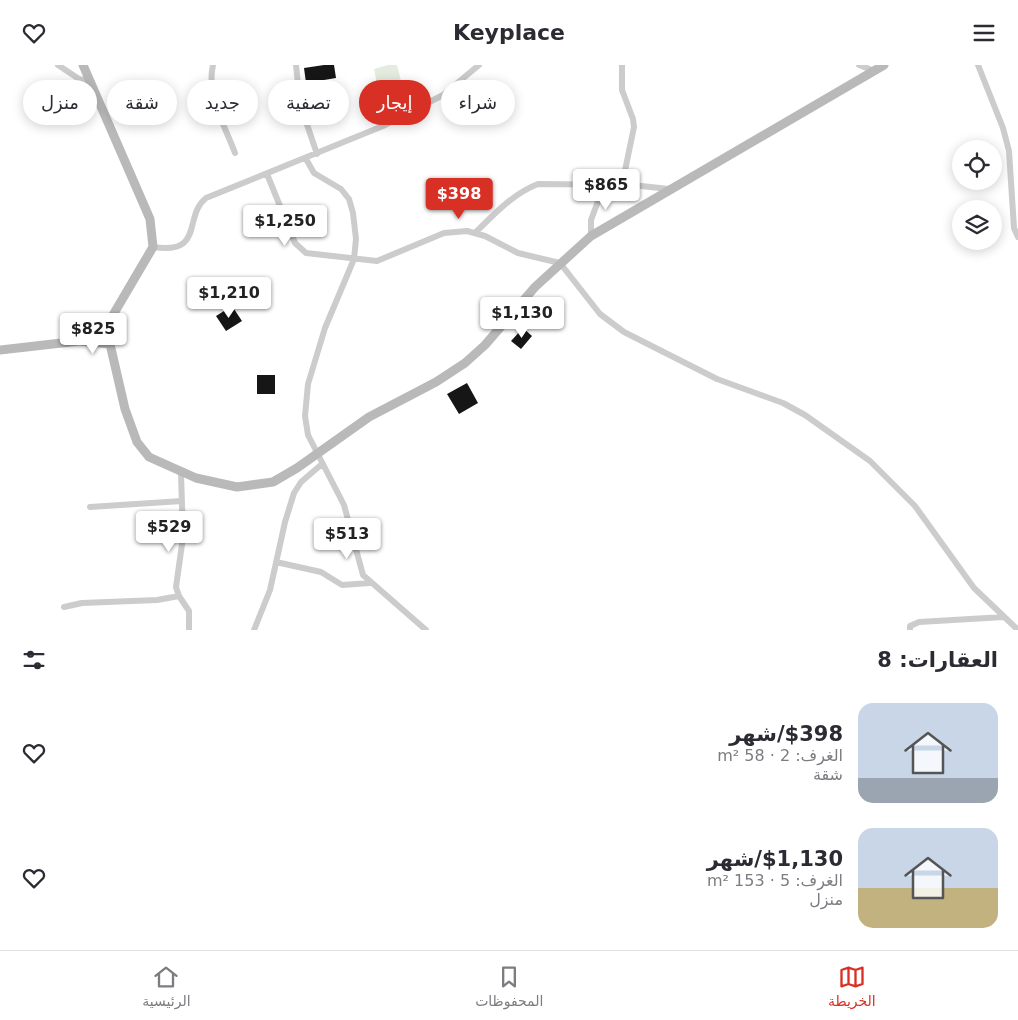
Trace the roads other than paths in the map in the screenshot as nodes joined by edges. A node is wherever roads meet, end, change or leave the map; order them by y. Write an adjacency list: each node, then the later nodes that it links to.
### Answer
1 (58, 65): 11 (street)
2 (83, 65): 12 (main road)
3 (213, 65): 14 (street)
4 (296, 65): 15 (street)
5 (479, 65): 15 (street)
6 (622, 65): 19 (street)
7 (860, 65): 10 (street)
8 (884, 65): 10 (main road)
9 (978, 65): 23 (street)
10 (872, 70): 20 (main road)
11 (85, 80)
12 (90, 80)
13 (97, 95): 24 (main road)
14 (235, 153)
15 (316, 154): 16 (street)
16 (306, 159): 17 (street); 25 (street)
17 (267, 174): 24 (street); 25 (street)
18 (604, 185): 19 (street); 21 (street); 22 (street)
19 (622, 185): 20 (street)
20 (670, 189): 22 (main road)
21 (476, 233): 25 (street); 26 (street)
22 (591, 236): 26 (main road)
23 (1018, 237)
24 (153, 247): 27 (main road)
25 (354, 259): 31 (street)
26 (560, 263): 31 (main road); 40 (street)
27 (108, 331): 28 (main road); 29 (main road)
28 (79, 341): 29 (main road); 30 (main road)
29 (110, 344): 33 (main road)
30 (0, 350)
31 (316, 454): 32 (street); 33 (main road)
32 (322, 464): 36 (street); 37 (street)
33 (181, 473): 34 (street)
34 (182, 501): 35 (street); 38 (street)
35 (90, 507)
36 (276, 562): 37 (street); 42 (street)
37 (370, 583): 43 (street)
38 (179, 595): 39 (street); 41 (street)
39 (64, 607)
40 (1004, 617): 44 (street); 45 (street)
41 (188, 630)
42 (254, 630)
43 (426, 630)
44 (910, 630)
45 (1018, 630)

